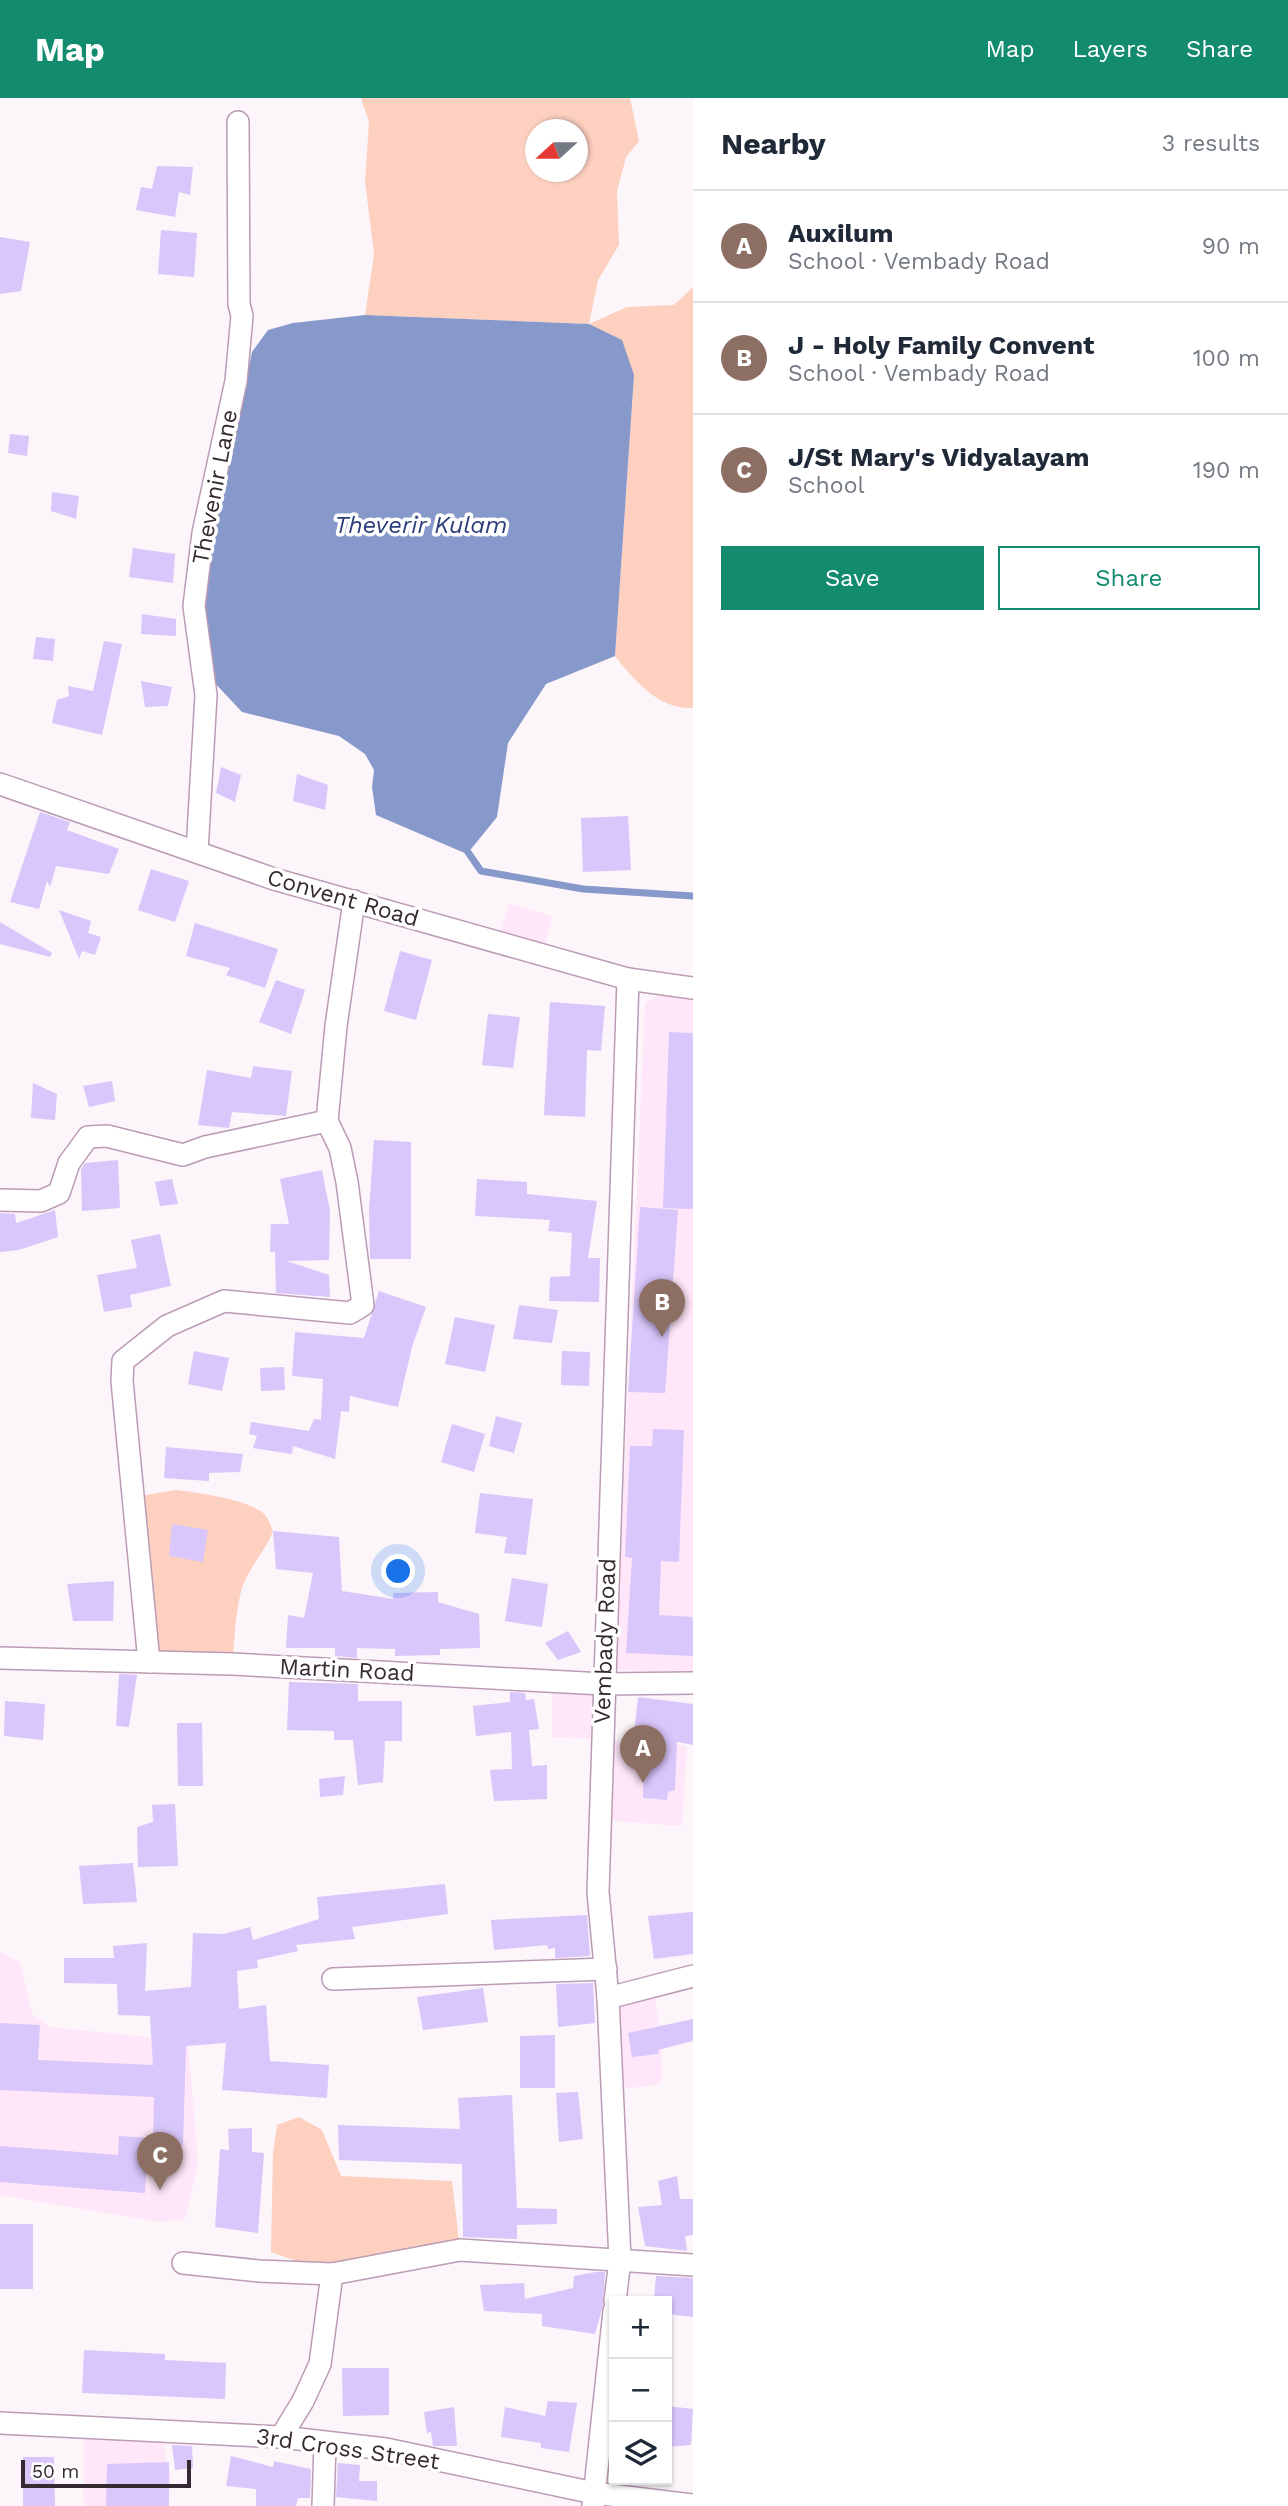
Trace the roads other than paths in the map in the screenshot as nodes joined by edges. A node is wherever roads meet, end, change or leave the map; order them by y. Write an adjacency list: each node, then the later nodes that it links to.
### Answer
1 (238, 122): 3 (street, Thevenir Lane)
2 (1, 787): 3 (street, Convent Road)
3 (197, 852): 4 (street, Convent Road)
4 (354, 901): 5 (street, Convent Road); 7 (street)
5 (628, 979): 6 (street, Convent Road); 11 (street, Vembady Road)
6 (693, 988)
7 (327, 1121): 8 (street); 10 (street)
8 (0, 1200)
9 (0, 1658): 10 (street, Martin Road)
10 (149, 1662): 11 (street, Martin Road)
11 (603, 1684): 12 (street, Martin Road); 13 (street, Vembady Road)
12 (693, 1684)
13 (606, 1969): 15 (street); 16 (street, Vembady Road)
14 (693, 1976): 16 (street)
15 (333, 1979)
16 (608, 1998): 17 (street, Vembady Road)
17 (620, 2260): 19 (street); 20 (street); 21 (street, Vembady Road)
18 (183, 2263): 20 (street)
19 (693, 2265)
20 (332, 2274): 24 (street)
21 (616, 2296)
22 (609, 2358): 26 (street)
23 (0, 2423): 24 (street, 3rd Cross Street)
24 (281, 2437): 25 (street, 3rd Cross Street)
25 (326, 2444): 26 (street, 3rd Cross Street); 28 (street)
26 (594, 2499): 27 (street, 3rd Cross Street)
27 (693, 2505)
28 (323, 2506)

